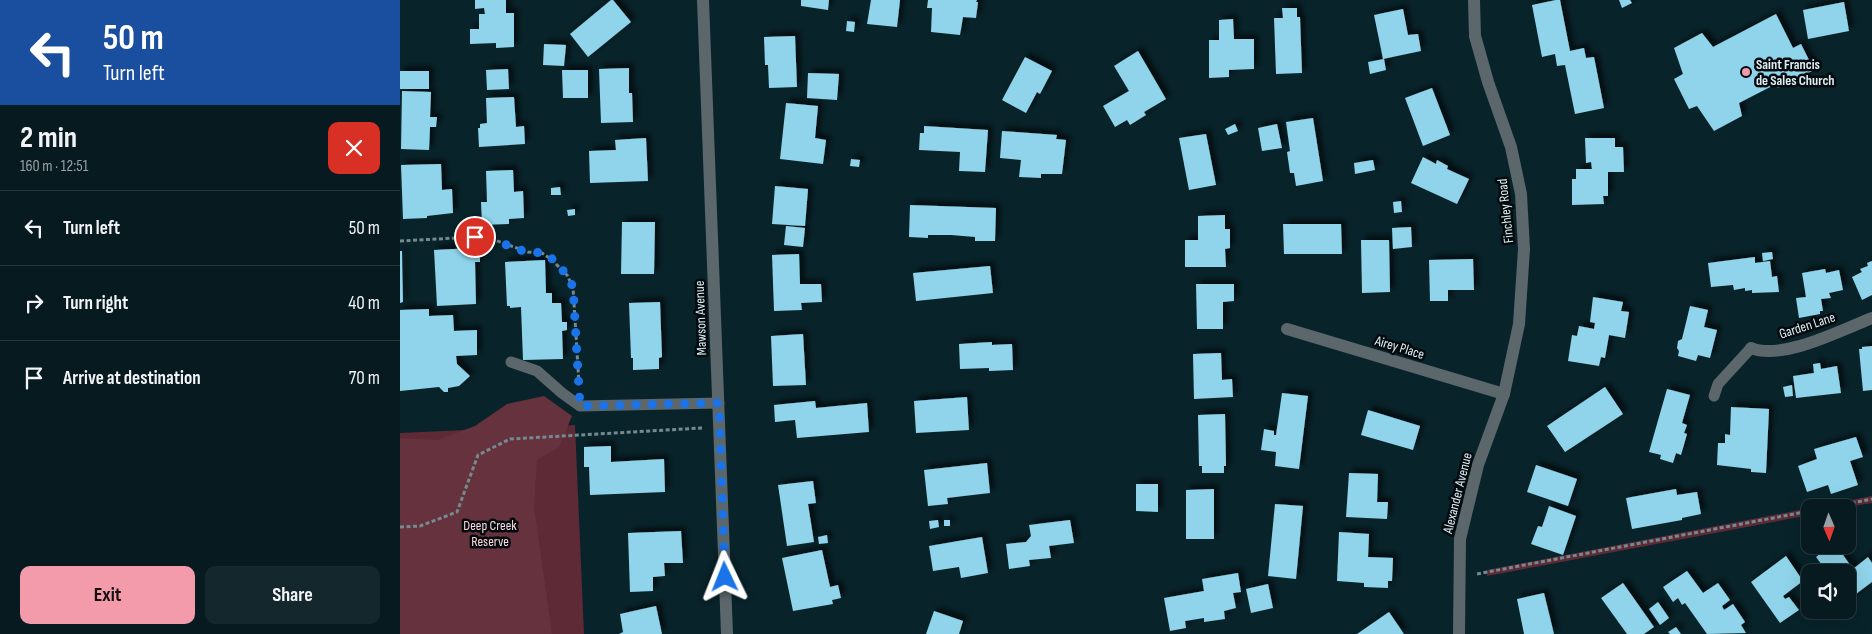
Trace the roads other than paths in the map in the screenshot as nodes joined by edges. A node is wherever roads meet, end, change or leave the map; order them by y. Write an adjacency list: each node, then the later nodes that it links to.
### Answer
1 (703, 0): 9 (street, Mawson Avenue)
2 (1474, 0): 7 (street, Finchley Road)
3 (1872, 318): 5 (street, Garden Lane)
4 (1287, 329): 7 (street, Airey Place)
5 (1751, 348): 8 (lane)
6 (511, 362): 9 (lane)
7 (1504, 394): 11 (street, Alexander Avenue)
8 (1714, 396)
9 (719, 403): 10 (street, Mawson Avenue)
10 (727, 634)
11 (1459, 634)

